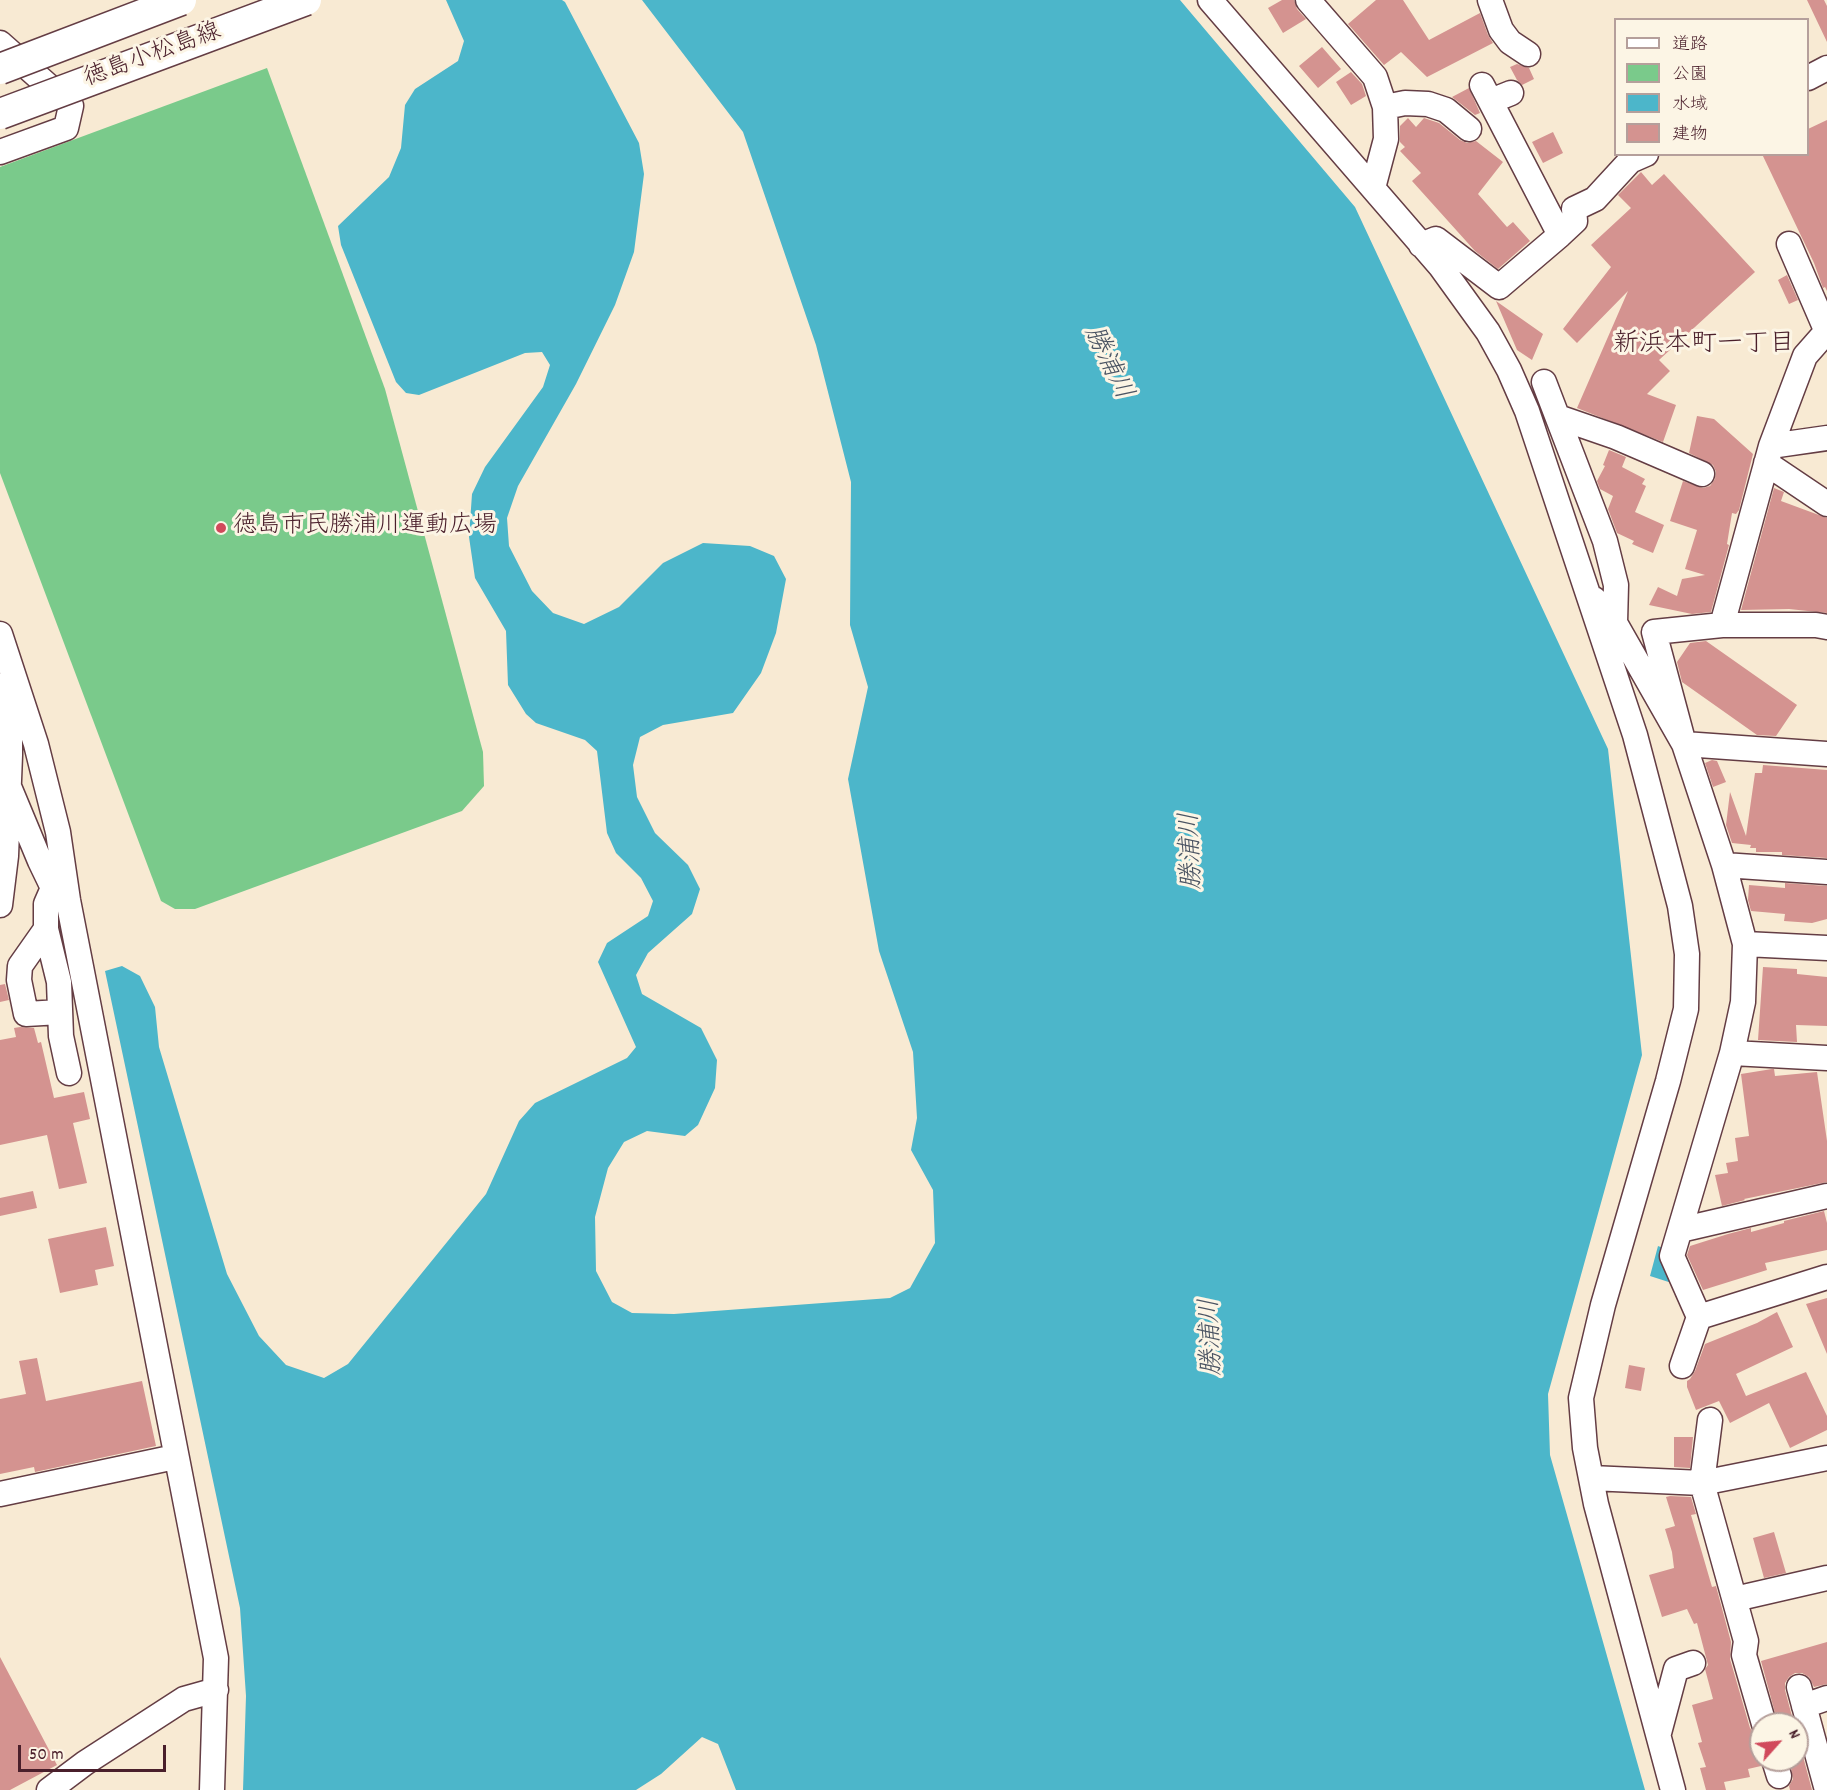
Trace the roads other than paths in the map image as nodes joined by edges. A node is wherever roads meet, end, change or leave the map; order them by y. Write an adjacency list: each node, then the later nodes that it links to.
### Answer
1 (181, 0): 9 (main road, 徳島小松島線, bridge)
2 (306, 0): 13 (main road, 徳島小松島線, bridge)
3 (1210, 0): 17 (street)
4 (1308, 0): 12 (street)
5 (1490, 0): 7 (street)
6 (0, 43): 15 (street)
7 (1528, 54)
8 (1827, 68): 10 (street)
9 (0, 69)
10 (1809, 77)
11 (1495, 93): 18 (street)
12 (1386, 106): 14 (street); 17 (street)
13 (0, 114)
14 (1469, 129)
15 (0, 153)
16 (1641, 156): 18 (street)
17 (1373, 188): 19 (street)
18 (1560, 236): 19 (street)
19 (1422, 244): 28 (street)
20 (1789, 244): 21 (street)
21 (1827, 331): 25 (street)
22 (1545, 382): 23 (street)
23 (1558, 417): 26 (street); 29 (street)
24 (1827, 438): 25 (street)
25 (1768, 454): 27 (street); 30 (street)
26 (1702, 474)
27 (1827, 504)
28 (1587, 590): 29 (street); 56 (street)
29 (1615, 623): 34 (street)
30 (1722, 625): 31 (street); 34 (street)
31 (1827, 627)
32 (0, 634): 33 (street)
33 (8, 658): 36 (street); 39 (street)
34 (1684, 744): 35 (street); 37 (street)
35 (1827, 754)
36 (4, 777): 39 (street); 40 (street)
37 (1724, 865): 38 (street); 42 (street)
38 (1827, 872)
39 (61, 894): 41 (street); 54 (street)
40 (0, 905)
41 (46, 930): 44 (street); 44 (street)
42 (1745, 944): 43 (street); 45 (street)
43 (1827, 948)
44 (60, 1012): 47 (street)
45 (1732, 1053): 46 (street); 49 (street)
46 (1827, 1058)
47 (69, 1073)
48 (1827, 1196): 49 (street)
49 (1680, 1230): 51 (street)
50 (1827, 1277): 51 (street)
51 (1699, 1317): 52 (street)
52 (1682, 1366)
53 (1710, 1420): 57 (street)
54 (176, 1457): 58 (street); 62 (street)
55 (1827, 1458): 57 (street)
56 (1591, 1478): 57 (street); 65 (street)
57 (1702, 1483): 60 (street)
58 (0, 1494)
59 (1827, 1578): 60 (street)
60 (1735, 1599): 64 (street)
61 (1693, 1663): 65 (street)
62 (216, 1690): 67 (street); 68 (street)
63 (1827, 1698): 66 (street)
64 (1761, 1712)
65 (1659, 1735): 69 (street)
66 (1826, 1781)
67 (49, 1790)
68 (212, 1790)
69 (1673, 1790)

